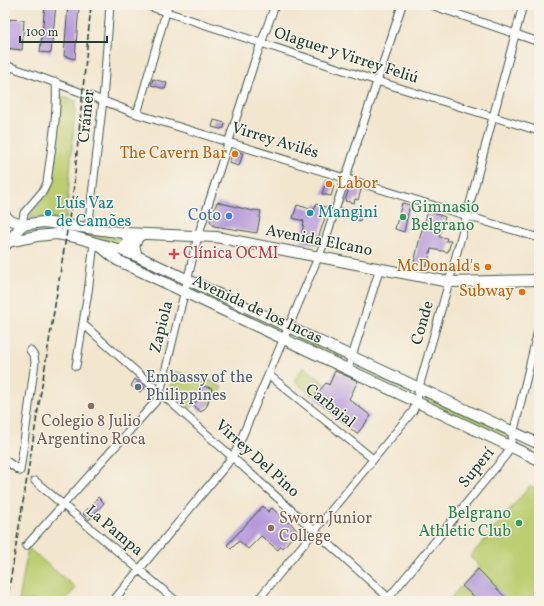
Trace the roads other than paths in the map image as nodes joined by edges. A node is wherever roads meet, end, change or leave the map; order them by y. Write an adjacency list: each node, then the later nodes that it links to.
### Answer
1 (110, 5): 14 (street, Crámer)
2 (145, 5): 7 (street, Olaguer y Virrey Feliú)
3 (275, 5): 10 (street, Zapiola)
4 (402, 5): 12 (street)
5 (431, 5): 8 (street)
6 (523, 5): 8 (street, Conde)
7 (167, 8): 10 (street, Olaguer y Virrey Feliú); 15 (street)
8 (515, 34): 9 (street); 16 (street, Conde)
9 (539, 42)
10 (261, 44): 12 (street, Olaguer y Virrey Feliú); 18 (street, Zapiola)
11 (5, 65): 13 (street, Virrey Avilés)
12 (377, 81): 16 (street, Olaguer y Virrey Feliú); 19 (street)
13 (56, 82): 14 (street, Virrey Avilés); 22 (street, Crámer)
14 (103, 100): 15 (street, Virrey Avilés); 23 (street, Crámer)
15 (138, 114): 18 (street, Virrey Avilés)
16 (492, 116): 17 (street, Olaguer y Virrey Feliú); 21 (street, Conde)
17 (539, 131)
18 (228, 142): 19 (street, Virrey Avilés); 26 (street, Zapiola)
19 (346, 177): 21 (street, Virrey Avilés); 32 (street)
20 (5, 215): 22 (street)
21 (466, 216): 27 (street, Virrey Avilés); 36 (street, Conde)
22 (22, 225): 23 (main road, Avenida Elcano); 28 (main road)
23 (88, 229): 24 (main road, Avenida Elcano)
24 (125, 233): 25 (main road, Avenida Elcano); 30 (main road)
25 (143, 234): 26 (main road, Avenida Elcano); 31 (main road)
26 (198, 236): 32 (main road, Avenida Elcano); 34 (street, Zapiola)
27 (539, 238)
28 (6, 244): 29 (main road)
29 (97, 244): 30 (main road, Avenida de los Incas); 37 (main road, Avenida de los Incas); 38 (street)
30 (121, 250): 31 (main road, Avenida de los Incas)
31 (137, 256): 34 (main road, Avenida de los Incas)
32 (319, 257): 33 (main road, Avenida Elcano); 40 (street)
33 (380, 268): 36 (main road, Avenida Elcano); 43 (street)
34 (188, 280): 37 (street, Zapiola); 40 (main road, Avenida de los Incas)
35 (539, 280): 36 (main road, Avenida Elcano)
36 (449, 282): 47 (street, Conde)
37 (185, 292): 41 (main road, Avenida de los Incas); 48 (street, Zapiola)
38 (83, 324): 44 (street); 48 (street, Virrey Del Pino)
39 (539, 326): 50 (street, Superí)
40 (289, 327): 41 (street); 43 (main road, Avenida de los Incas)
41 (284, 339): 45 (main road, Avenida de los Incas); 46 (street)
42 (30, 350): 55 (street)
43 (353, 356): 45 (street); 47 (main road, Avenida de los Incas)
44 (76, 366)
45 (348, 369): 49 (main road, Avenida de los Incas)
46 (269, 375): 53 (street); 54 (street, Carbajal)
47 (419, 387): 49 (street, Conde); 50 (main road, Avenida de los Incas)
48 (160, 393): 53 (street, Virrey Del Pino); 58 (street, Zapiola)
49 (417, 402): 52 (main road, Avenida de los Incas); 54 (street, Conde)
50 (514, 432): 51 (main road, Avenida de los Incas); 52 (street, Superí)
51 (539, 444)
52 (510, 446): 56 (main road, Avenida de los Incas); 62 (street, Superí)
53 (232, 458): 59 (street, Virrey Del Pino); 61 (street)
54 (373, 459): 59 (street, Conde)
55 (5, 460)
56 (539, 460)
57 (35, 481): 58 (street, La Pampa)
58 (62, 505): 60 (street, Zapiola); 61 (street, La Pampa)
59 (315, 530): 62 (street, Virrey Del Pino); 65 (street, Conde)
60 (26, 546)
61 (138, 570): 63 (street); 64 (street, La Pampa)
62 (389, 600)
63 (113, 601)
64 (176, 601)
65 (257, 601)

